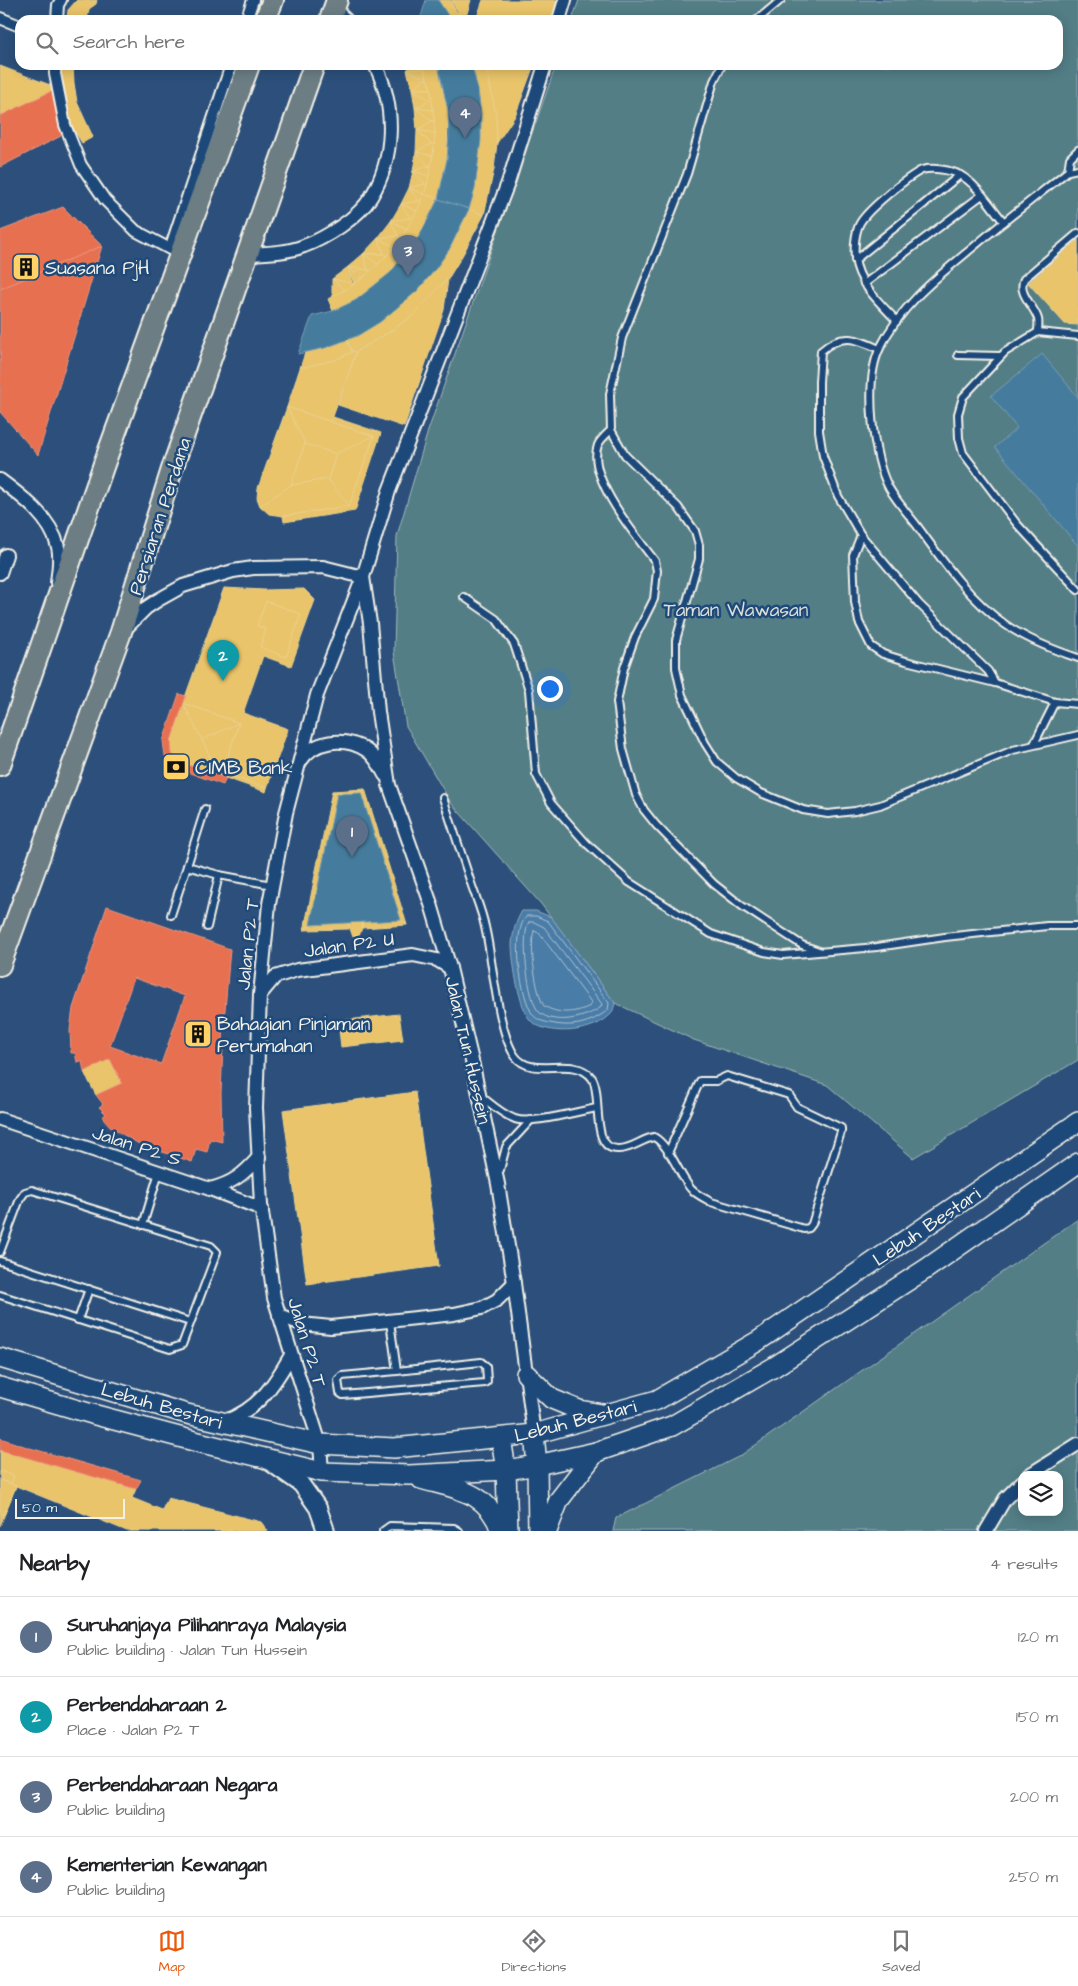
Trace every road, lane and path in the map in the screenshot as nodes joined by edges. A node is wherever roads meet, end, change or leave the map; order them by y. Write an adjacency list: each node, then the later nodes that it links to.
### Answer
1 (60, 0): 6 (street)
2 (253, 0): 7 (street)
3 (272, 0): 8 (main road)
4 (565, 0): 9 (street)
5 (781, 0): 10 (lane)
6 (58, 15)
7 (248, 15)
8 (267, 15)
9 (560, 15)
10 (763, 15)
11 (0, 18): 12 (street)
12 (15, 24)
13 (54, 70): 14 (street)
14 (229, 70)
15 (247, 70): 44 (main road)
16 (312, 70): 27 (main road, Persiaran Perdana)
17 (378, 70): 27 (street)
18 (543, 70): 41 (street, Jalan P2 T)
19 (720, 70): 36 (lane)
20 (1078, 150): 22 (lane)
21 (1078, 169): 22 (lane)
22 (1068, 171): 25 (lane)
23 (960, 175): 24 (lane); 28 (lane); 28 (lane)
24 (982, 195): 25 (lane); 29 (lane)
25 (1004, 222): 30 (lane)
26 (1078, 233): 31 (lane)
27 (247, 254): 45 (main road, Persiaran Perdana)
28 (855, 260): 29 (lane)
29 (864, 284): 30 (lane)
30 (897, 320): 33 (lane)
31 (1038, 332): 32 (lane); 35 (lane)
32 (1078, 336)
33 (879, 349): 38 (lane); 46 (lane)
34 (958, 355): 35 (lane)
35 (1000, 356): 42 (lane)
36 (610, 430): 51 (lane); 63 (lane)
37 (0, 480): 44 (street)
38 (861, 535): 47 (lane); 47 (lane)
39 (6, 554): 40 (street)
40 (0, 573)
41 (363, 577): 45 (street); 53 (street, Jalan P2 T); 54 (street, Jalan Tun Hussein)
42 (1078, 590)
43 (464, 597): 63 (lane)
44 (56, 600): 52 (main road)
45 (121, 632): 64 (main road, Persiaran Perdana)
46 (1078, 658)
47 (995, 683): 48 (lane)
48 (1055, 702): 49 (lane); 51 (lane)
49 (1078, 704)
50 (1078, 735): 51 (lane)
51 (1034, 744)
52 (0, 765)
53 (297, 767): 54 (street); 59 (street, Jalan P2 T)
54 (389, 785): 65 (street, Jalan Tun Hussein)
55 (443, 798): 68 (lane)
56 (205, 809): 57 (lane)
57 (187, 866): 58 (lane); 60 (lane)
58 (219, 875): 59 (lane); 62 (lane)
59 (272, 885): 66 (street, Jalan P2 T)
60 (171, 915)
61 (1078, 926): 63 (lane)
62 (206, 927)
63 (823, 952)
64 (0, 965)
65 (450, 968): 66 (street, Jalan P2 U); 67 (street, Jalan Tun Hussein)
66 (260, 995): 73 (street, Jalan P2 T)
67 (479, 1095): 70 (lane); 77 (street, Jalan Tun Hussein)
68 (597, 1108): 70 (lane); 72 (lane)
69 (0, 1120): 75 (street, Jalan P2 S)
70 (531, 1120): 77 (lane)
71 (1078, 1122): 94 (main road, Lebuh Bestari)
72 (668, 1153): 72 (lane)
73 (259, 1157): 76 (street); 78 (street, Jalan P2 T)
74 (1078, 1163): 100 (main road, Lebuh Bestari)
75 (159, 1172): 76 (street, Jalan P2 S); 79 (lane)
76 (210, 1189): 78 (street, Jalan P2 S)
77 (500, 1195): 82 (street, Jalan Tun Hussein)
78 (262, 1209): 85 (street, Jalan P2 T)
79 (143, 1225): 80 (lane); 87 (lane)
80 (0, 1252)
81 (0, 1261): 83 (lane)
82 (514, 1283): 88 (street); 92 (street, Jalan Tun Hussein)
83 (89, 1289): 86 (lane); 87 (lane)
84 (0, 1295): 86 (lane)
85 (279, 1315): 88 (street); 89 (street, Jalan P2 T)
86 (78, 1320): 87 (lane)
87 (190, 1322)
88 (390, 1322): 91 (lane)
89 (291, 1355): 95 (street); 98 (street, Jalan P2 T)
90 (0, 1358): 95 (main road, Lebuh Bestari)
91 (397, 1370): 91 (lane)
92 (526, 1374): 94 (main road); 96 (street, Jalan Tun Hussein)
93 (0, 1387): 101 (main road, Lebuh Bestari)
94 (606, 1415): 96 (main road, Lebuh Bestari)
95 (221, 1422): 98 (main road, Lebuh Bestari)
96 (534, 1434): 97 (main road, Lebuh Bestari); 102 (main road, Jalan Tun Hussein)
97 (501, 1438): 98 (main road, Lebuh Bestari); 103 (main road)
98 (320, 1444): 105 (street, Jalan P2 T)
99 (1078, 1444): 104 (street)
100 (596, 1452): 102 (main road, Lebuh Bestari); 114 (main road)
101 (265, 1459): 105 (main road, Lebuh Bestari); 108 (street)
102 (537, 1466): 103 (main road, Lebuh Bestari); 113 (main road, Jalan Tun Hussein)
103 (506, 1470): 106 (main road, Lebuh Bestari); 112 (main road)
104 (1035, 1471)
105 (322, 1472): 106 (main road, Lebuh Bestari)
106 (409, 1475): 111 (main road)
107 (1018, 1486): 115 (street)
108 (326, 1531)
109 (384, 1531): 110 (lane)
110 (459, 1531)
111 (501, 1531)
112 (508, 1531)
113 (538, 1531)
114 (546, 1531)
115 (986, 1531)

